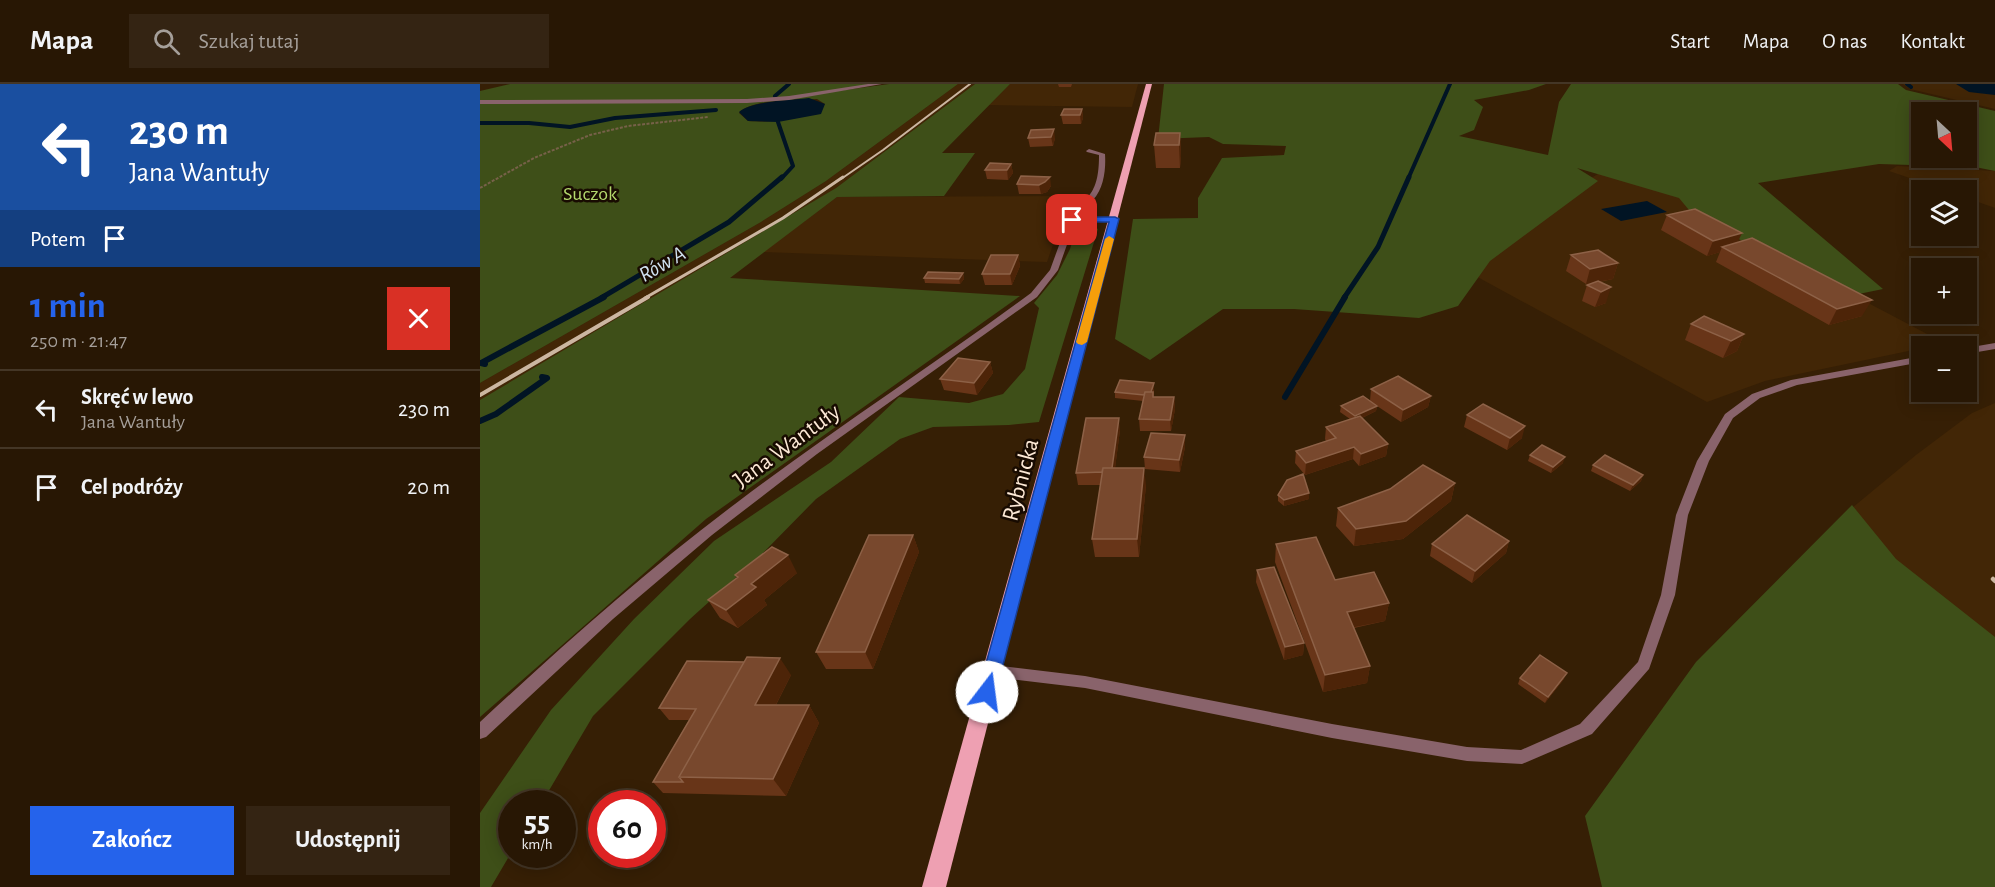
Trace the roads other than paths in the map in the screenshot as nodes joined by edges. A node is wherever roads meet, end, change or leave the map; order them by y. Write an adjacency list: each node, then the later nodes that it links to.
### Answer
1 (879, 84): 3 (street)
2 (1149, 84): 5 (main road, Rybnicka)
3 (480, 102)
4 (1089, 151): 6 (street)
5 (1115, 219): 6 (street); 10 (main road, Rybnicka)
6 (1072, 220): 11 (street, Jana Wantuły)
7 (1995, 346): 8 (street)
8 (1977, 349)
9 (1911, 361): 10 (street)
10 (993, 671): 12 (main road, Rybnicka)
11 (480, 732)
12 (934, 887)

